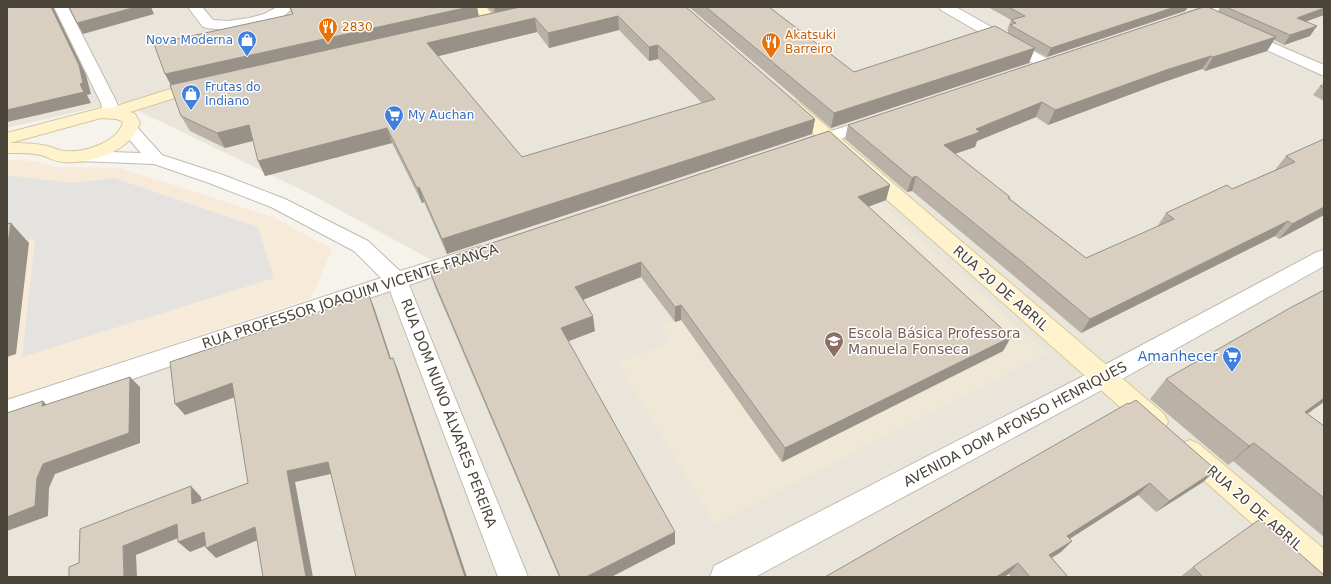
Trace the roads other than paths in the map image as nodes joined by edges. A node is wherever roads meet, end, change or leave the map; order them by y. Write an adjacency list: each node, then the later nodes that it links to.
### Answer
1 (61, 7): 14 (street)
2 (194, 7): 3 (street)
3 (286, 7)
4 (478, 7): 8 (street)
5 (946, 7): 12 (street)
6 (1192, 10): 7 (street); 9 (street)
7 (1219, 15)
8 (491, 22)
9 (1170, 23)
10 (1234, 30): 11 (street)
11 (1324, 71)
12 (1024, 72)
13 (781, 96): 19 (street, RUA 20 DE ABRIL)
14 (112, 113): 16 (street); 17 (street); 17 (street)
15 (889, 118): 19 (street)
16 (76, 120): 18 (street); 22 (street)
17 (131, 127): 23 (street); 24 (street, RUA DOM NUNO ÁLVARES PEREIRA)
18 (7, 138)
19 (829, 138): 21 (street); 28 (street, RUA 20 DE ABRIL)
20 (7, 148): 22 (street)
21 (791, 150)
22 (50, 152): 23 (street)
23 (78, 156): 24 (street, RUA DOM NUNO ÁLVARES PEREIRA)
24 (156, 159): 27 (street, RUA DOM NUNO ÁLVARES PEREIRA)
25 (498, 247): 27 (street, RUA PROFESSOR JOAQUIM VICENTE FRANÇA)
26 (1324, 257): 28 (street, AVENIDA DOM AFONSO HENRIQUES)
27 (397, 281): 29 (street, RUA PROFESSOR JOAQUIM VICENTE FRANÇA); 31 (street, RUA DOM NUNO ÁLVARES PEREIRA)
28 (1104, 377): 30 (street, RUA 20 DE ABRIL); 32 (street, AVENIDA DOM AFONSO HENRIQUES)
29 (7, 411)
30 (1324, 568)
31 (513, 577)
32 (725, 577)

